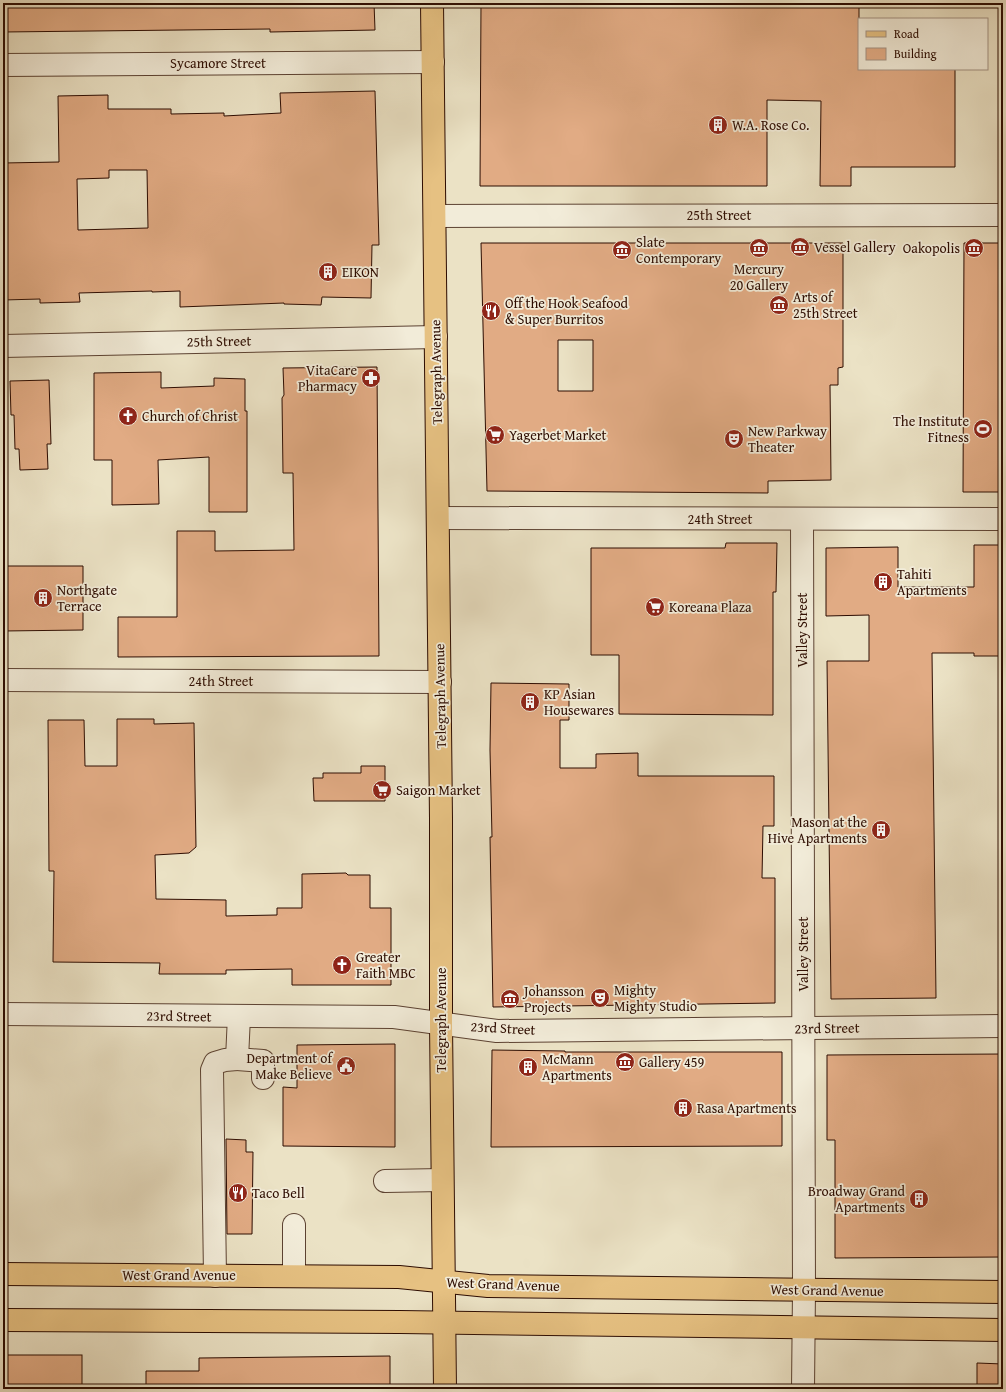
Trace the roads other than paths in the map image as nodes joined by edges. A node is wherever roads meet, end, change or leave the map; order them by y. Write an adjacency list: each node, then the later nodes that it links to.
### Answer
1 (432, 3): 2 (main road, Telegraph Avenue)
2 (433, 62): 3 (street, Sycamore Street); 5 (main road, Telegraph Avenue)
3 (3, 65)
4 (1003, 215): 5 (street, 25th Street)
5 (435, 216): 6 (main road, Telegraph Avenue)
6 (436, 337): 7 (street, 25th Street); 8 (main road, Telegraph Avenue)
7 (3, 346)
8 (438, 518): 9 (street, 24th Street); 12 (main road, Telegraph Avenue)
9 (802, 519): 10 (street, 24th Street); 17 (street, Valley Street)
10 (1003, 519)
11 (3, 680): 12 (street, 24th Street)
12 (440, 682): 15 (main road, Telegraph Avenue)
13 (3, 1014): 14 (street, 23rd Street)
14 (239, 1016): 15 (street, 23rd Street); 18 (street)
15 (441, 1024): 17 (street, 23rd Street); 20 (main road, Telegraph Avenue)
16 (1003, 1026): 17 (street, 23rd Street)
17 (803, 1028): 27 (street, Valley Street)
18 (237, 1060): 19 (street); 24 (street)
19 (263, 1078)
20 (442, 1180): 21 (street); 26 (main road, Telegraph Avenue)
21 (385, 1181)
22 (294, 1225): 25 (street)
23 (3, 1274): 24 (main road, West Grand Avenue)
24 (216, 1276): 25 (main road, West Grand Avenue)
25 (294, 1276): 26 (main road, West Grand Avenue)
26 (444, 1282): 27 (main road, West Grand Avenue); 30 (main road, Telegraph Avenue)
27 (804, 1290): 28 (main road, West Grand Avenue); 31 (street, Valley Street)
28 (1003, 1292)
29 (3, 1320): 30 (main road)
30 (444, 1322): 31 (main road); 33 (main road, Telegraph Avenue)
31 (803, 1328): 32 (main road); 34 (street, Valley Street)
32 (1003, 1330)
33 (445, 1389)
34 (803, 1389)

